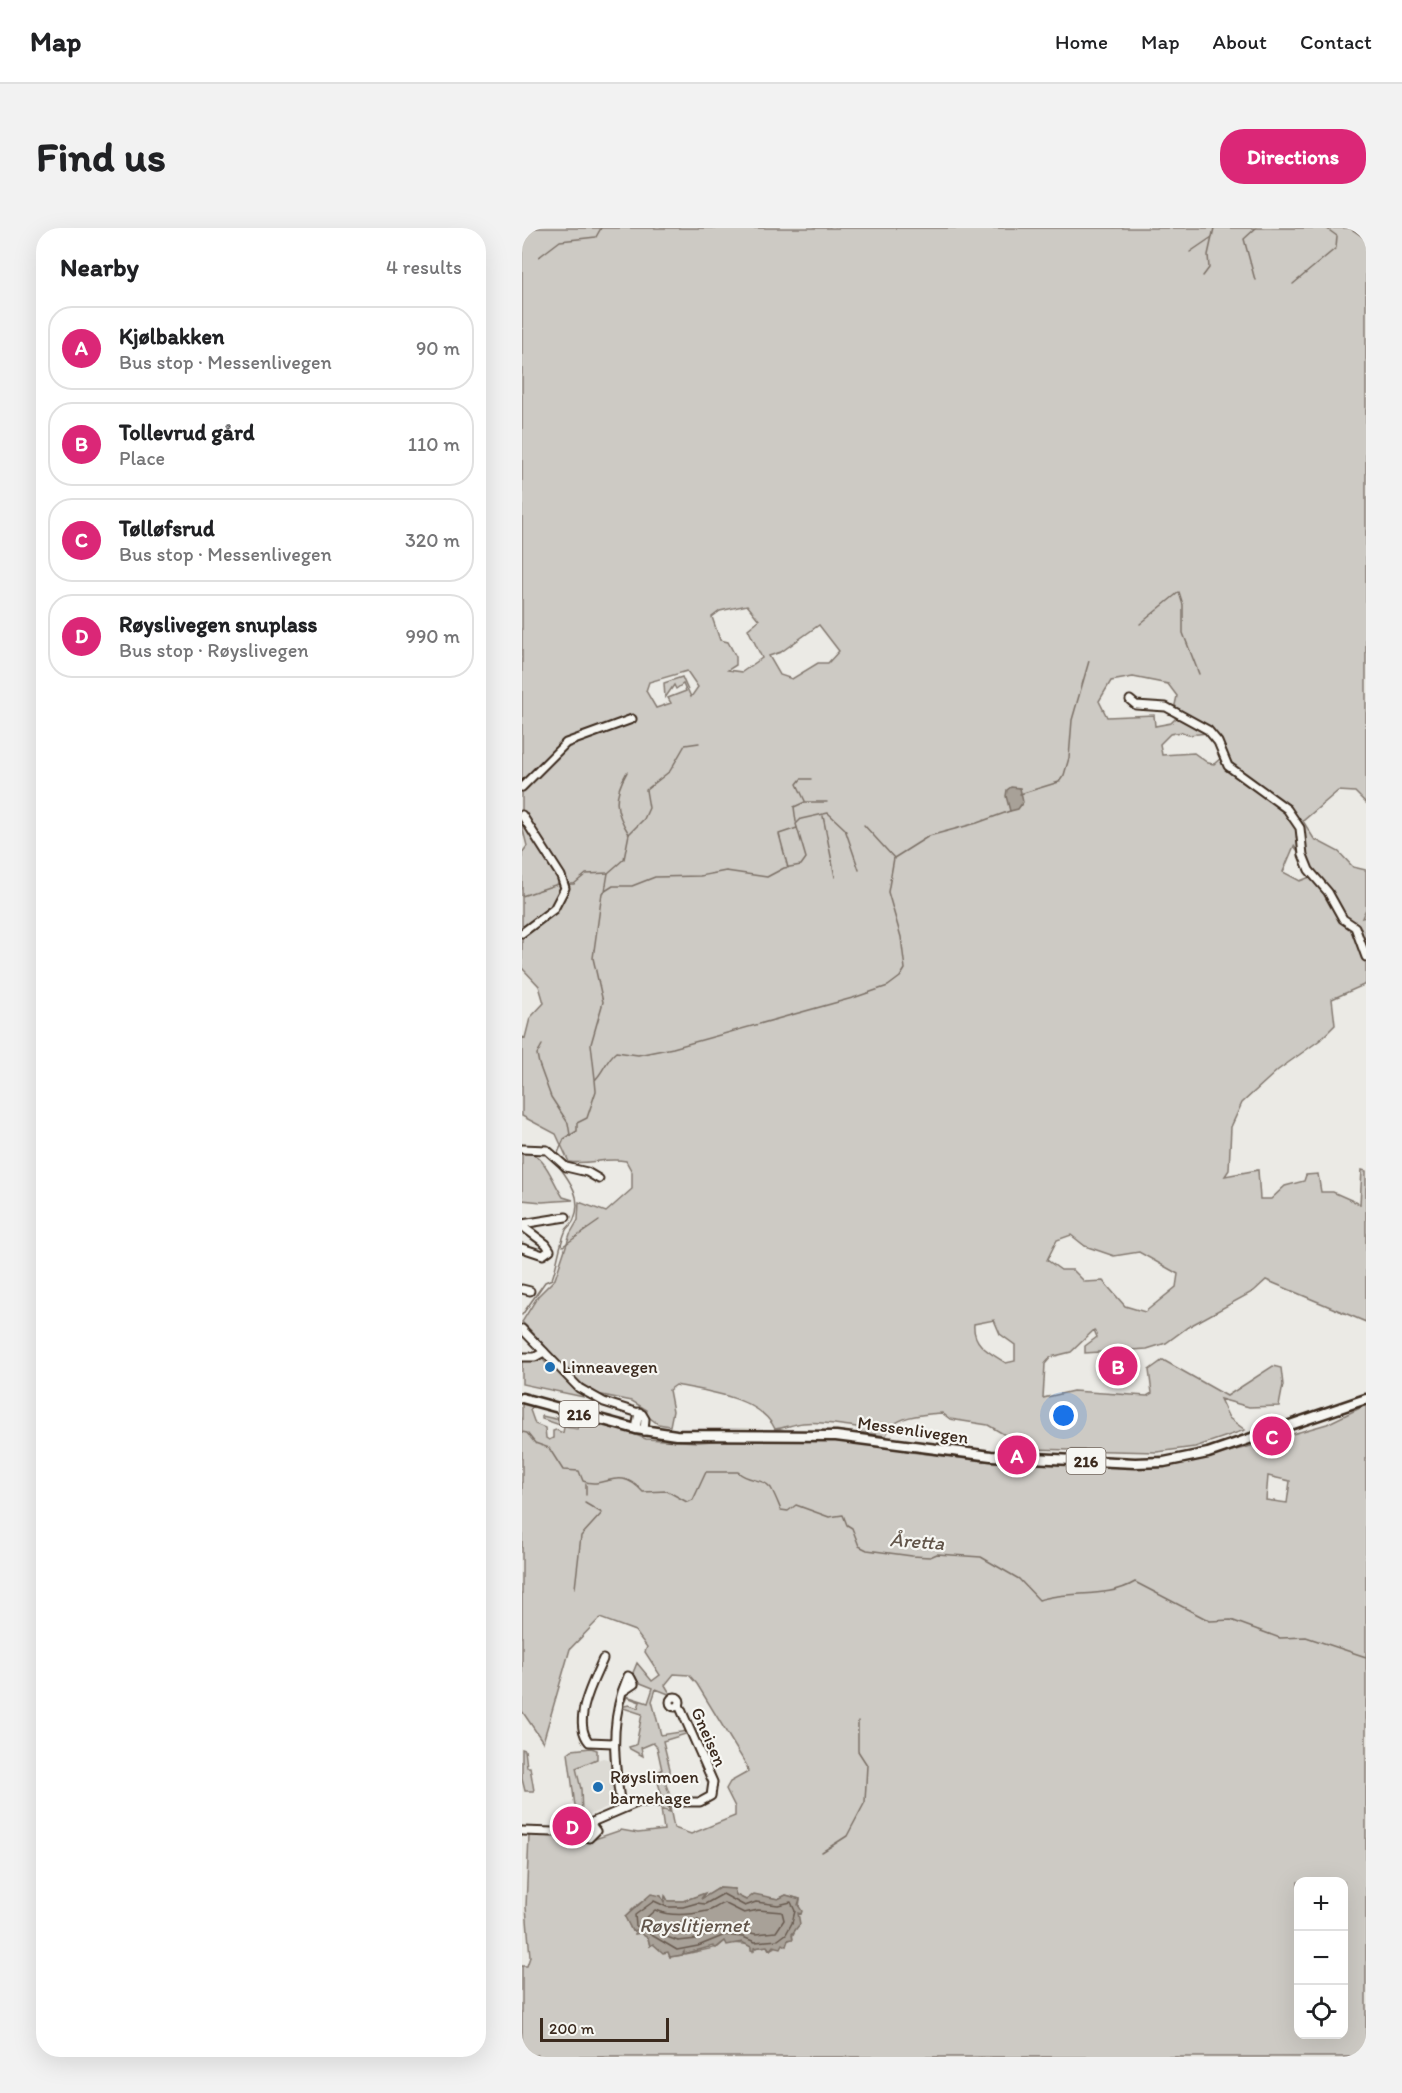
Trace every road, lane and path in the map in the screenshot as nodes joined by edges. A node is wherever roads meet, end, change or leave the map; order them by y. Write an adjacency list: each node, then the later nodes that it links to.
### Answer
1 (1130, 700): 6 (street)
2 (632, 719): 3 (street)
3 (522, 788)
4 (522, 815): 5 (street)
5 (522, 933)
6 (1366, 957)
7 (522, 1149): 8 (street)
8 (599, 1179)
9 (566, 1217): 10 (street)
10 (522, 1225): 11 (street)
11 (522, 1248)
12 (522, 1329): 13 (street)
13 (544, 1352): 14 (street); 17 (street)
14 (522, 1357)
15 (522, 1398): 17 (main road, Messenlivegen / 216)
16 (1366, 1399): 17 (main road, Messenlivegen / 216)
17 (640, 1430)
18 (603, 1659): 21 (street)
19 (622, 1692): 21 (street)
20 (679, 1705): 22 (street, Gneisen)
21 (613, 1743): 22 (street)
22 (621, 1807): 23 (street, Gneisen)
23 (590, 1822): 24 (street, Gneisen); 24 (street)
24 (569, 1830): 25 (street)
25 (522, 1831)

